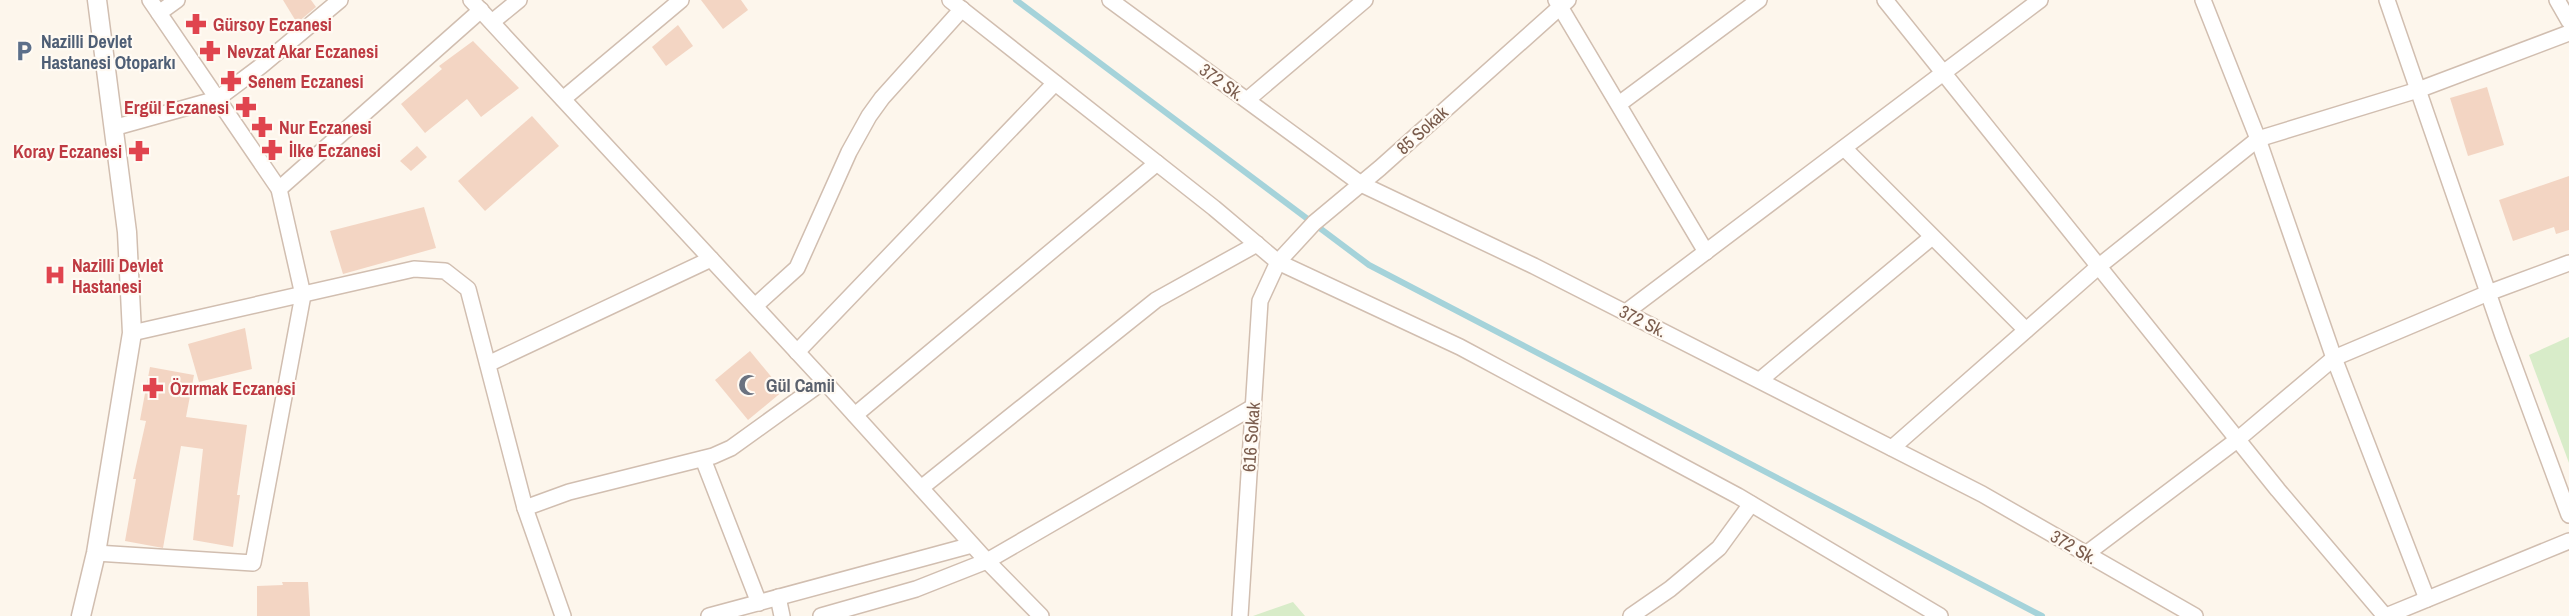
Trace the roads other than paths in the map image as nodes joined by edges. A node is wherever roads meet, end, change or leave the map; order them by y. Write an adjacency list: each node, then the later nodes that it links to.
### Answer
1 (97, 0): 29 (street)
2 (150, 0): 18 (street)
3 (177, 0): 18 (street)
4 (340, 0): 25 (street)
5 (519, 0): 20 (street)
6 (681, 0): 26 (street)
7 (1110, 0): 27 (street, 372 Sk.)
8 (1365, 0): 27 (street)
9 (1759, 0): 28 (street)
10 (1885, 0): 22 (street)
11 (2040, 0): 22 (street)
12 (2202, 0): 30 (street)
13 (2387, 0): 24 (street)
14 (2557, 0): 19 (street)
15 (1562, 2): 28 (street); 33 (street, 85 Sokak)
16 (476, 5): 20 (street); 34 (street)
17 (956, 5): 23 (street); 44 (street)
18 (159, 13): 25 (street)
19 (2569, 21)
20 (492, 22): 26 (street)
21 (2569, 33): 24 (street)
22 (1943, 73): 31 (street); 41 (street)
23 (1055, 83): 32 (street); 48 (street)
24 (2418, 90): 30 (street); 42 (street)
25 (217, 99): 29 (street); 34 (street)
26 (563, 99): 38 (street)
27 (1246, 100): 33 (street, 372 Sk.)
28 (1618, 104): 37 (street)
29 (113, 128): 47 (street)
30 (2258, 139): 41 (street); 49 (street)
31 (1844, 148): 35 (street); 37 (street)
32 (1157, 163): 36 (street); 54 (street)
33 (1361, 184): 39 (street, 85 Sokak); 45 (street, 372 Sk.)
34 (279, 189): 43 (street)
35 (1932, 237): 46 (street); 51 (street)
36 (1257, 244): 39 (street); 58 (street)
37 (1706, 252): 45 (street)
38 (711, 259): 44 (street); 50 (street)
39 (1278, 262): 53 (street, 616 Sokak); 59 (street)
40 (2569, 263): 42 (street)
41 (2098, 267): 46 (street); 55 (street)
42 (2488, 293): 49 (street); 61 (street)
43 (303, 295): 47 (street); 50 (street); 64 (street)
44 (755, 306): 48 (street)
45 (1626, 312): 51 (street, 372 Sk.)
46 (2026, 330): 56 (street)
47 (132, 333): 64 (street)
48 (798, 352): 52 (street)
49 (2334, 358): 55 (street); 68 (street)
50 (488, 364): 60 (street)
51 (1760, 380): 56 (street, 372 Sk.)
52 (824, 381): 54 (street); 57 (street)
53 (1253, 407): 66 (street); 77 (street, 616 Sokak)
54 (855, 415): 58 (street)
55 (2237, 440): 65 (street); 80 (street)
56 (1892, 448): 65 (street, 372 Sk.)
57 (708, 457): 60 (street); 69 (street)
58 (921, 488): 63 (street)
59 (1751, 504): 70 (street); 78 (street)
60 (525, 508): 72 (street)
61 (2569, 515)
62 (2569, 541): 68 (street)
63 (972, 545): 66 (street); 67 (street)
64 (96, 553): 71 (street)
65 (2086, 554): 79 (street, 372 Sk.)
66 (987, 561): 75 (street); 76 (street)
67 (778, 597): 69 (street); 74 (street)
68 (2427, 599): 80 (street)
69 (759, 603): 73 (street)
70 (1935, 615)
71 (81, 616)
72 (563, 616)
73 (709, 616)
74 (782, 616)
75 (822, 616)
76 (1041, 616)
77 (1240, 616)
78 (1631, 616)
79 (2194, 616)
80 (2385, 616)

